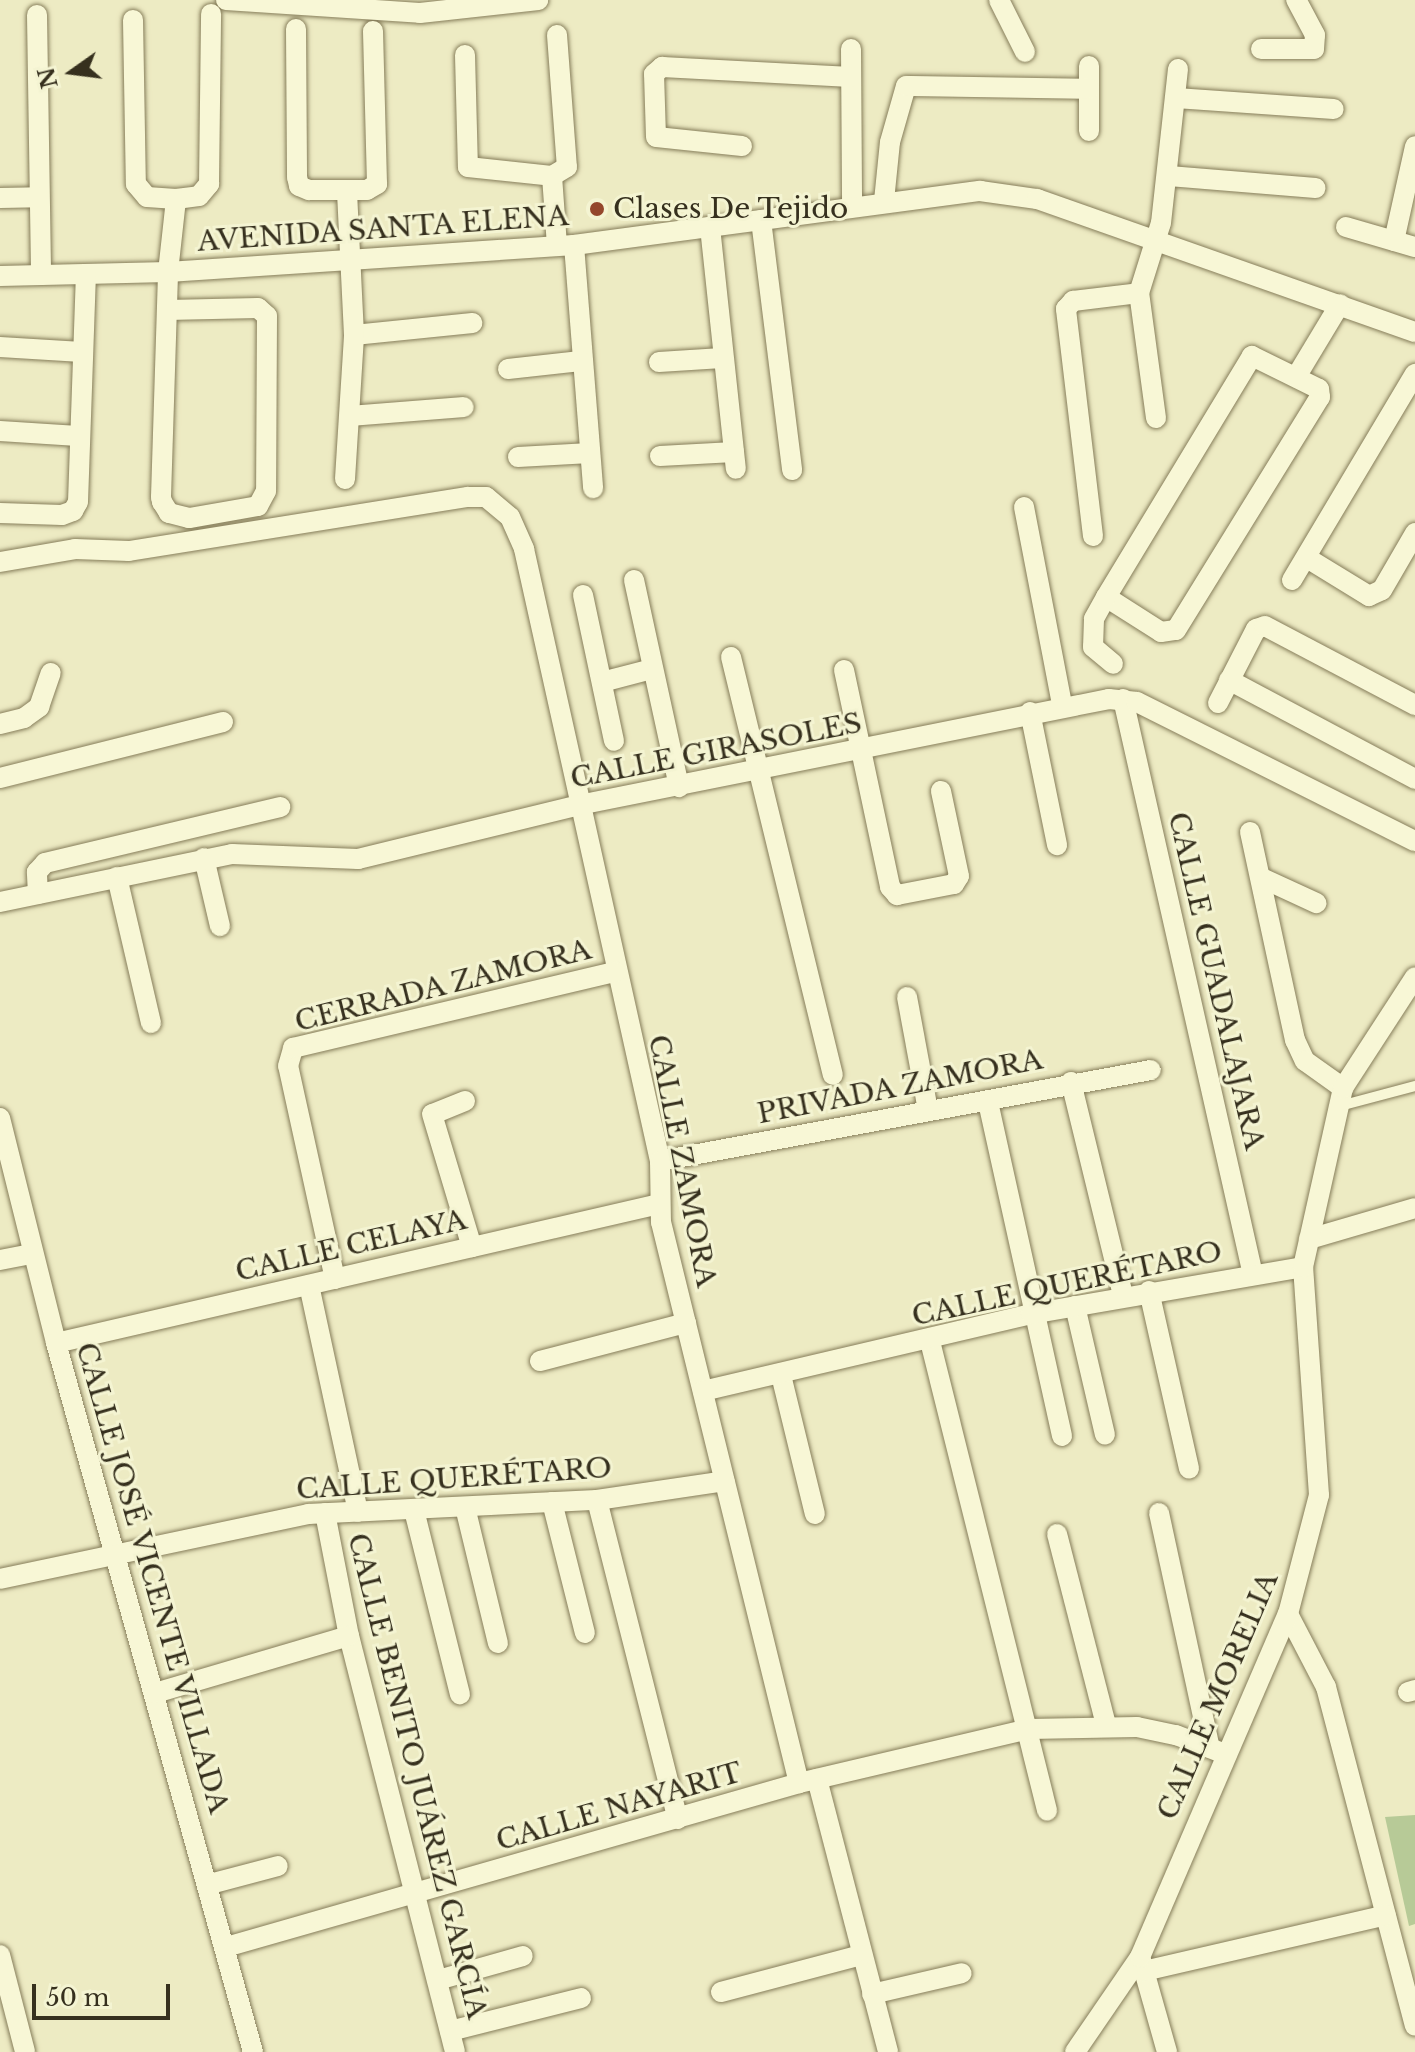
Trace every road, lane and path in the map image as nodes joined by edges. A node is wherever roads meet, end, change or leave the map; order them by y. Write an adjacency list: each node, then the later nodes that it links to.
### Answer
1 (537, 0): 4 (street)
2 (999, 0): 12 (street)
3 (1296, 0): 11 (street)
4 (218, 7): 29 (street)
5 (37, 15): 27 (street)
6 (133, 20): 29 (street)
7 (296, 29): 26 (street)
8 (373, 31): 26 (street)
9 (557, 35): 23 (street)
10 (851, 49): 16 (street)
11 (1261, 49)
12 (1025, 52)
13 (465, 55): 23 (street)
14 (1089, 66): 17 (street)
15 (1178, 69): 18 (street)
16 (851, 77): 21 (street); 31 (street)
17 (1089, 89): 20 (street); 30 (street)
18 (1176, 98): 19 (street); 24 (street)
19 (1334, 109)
20 (1089, 131)
21 (742, 146)
22 (1415, 146): 36 (street)
23 (552, 176): 37 (street)
24 (1169, 176): 25 (street); 35 (street)
25 (1316, 188)
26 (347, 190): 39 (street)
27 (39, 197): 28 (street); 41 (street)
28 (0, 198)
29 (176, 199): 40 (street)
30 (884, 201): 31 (street, AVENIDA SANTA ELENA); 35 (street, AVENIDA SANTA ELENA)
31 (852, 205): 32 (street, AVENIDA SANTA ELENA)
32 (761, 220): 33 (street, AVENIDA SANTA ELENA); 67 (street)
33 (710, 227): 37 (street, AVENIDA SANTA ELENA); 52 (street)
34 (1346, 227): 36 (street)
35 (1155, 240): 44 (street); 45 (street, AVENIDA SANTA ELENA)
36 (1394, 241): 38 (street)
37 (565, 245): 39 (street, AVENIDA SANTA ELENA); 53 (street)
38 (1415, 247)
39 (352, 261): 40 (street, AVENIDA SANTA ELENA); 49 (street)
40 (168, 272): 42 (street, AVENIDA SANTA ELENA); 46 (street)
41 (41, 275): 42 (street, AVENIDA SANTA ELENA); 43 (street, AVENIDA SANTA ELENA)
42 (86, 275): 51 (street)
43 (0, 276)
44 (1139, 293): 61 (street); 73 (street)
45 (1340, 304): 48 (street, AVENIDA SANTA ELENA); 57 (street)
46 (167, 310): 46 (street)
47 (472, 323): 49 (street)
48 (1415, 332)
49 (354, 335): 60 (street)
50 (0, 347): 51 (street)
51 (82, 352): 63 (street)
52 (722, 358): 54 (street); 65 (street)
53 (581, 361): 55 (street); 64 (street)
54 (659, 362)
55 (508, 369)
56 (1415, 374): 58 (street)
57 (1296, 377): 79 (street); 79 (street)
58 (1408, 401): 74 (street)
59 (464, 407): 60 (street)
60 (350, 416): 68 (street)
61 (1156, 418)
62 (0, 431): 63 (street)
63 (78, 436): 71 (street)
64 (590, 453): 66 (street); 69 (street)
65 (660, 456)
66 (518, 457)
67 (792, 470)
68 (345, 479)
69 (593, 488)
70 (1024, 507): 89 (street)
71 (0, 513)
72 (1415, 533): 74 (street)
73 (1093, 536)
74 (1307, 558): 77 (street)
75 (0, 562): 101 (street, CALLE ZAMORA)
76 (634, 580): 82 (street)
77 (1292, 580)
78 (583, 595): 86 (street)
79 (1106, 597): 81 (street)
80 (731, 657): 96 (street)
81 (1113, 664)
82 (652, 669): 86 (street); 99 (street)
83 (844, 670): 95 (street)
84 (51, 673): 93 (street)
85 (1229, 680): 88 (street); 90 (street); 98 (street)
86 (602, 682): 94 (street)
87 (1123, 699): 89 (street, CALLE GIRASOLES); 104 (street); 134 (street, CALLE GUADALAJARA)
88 (1218, 703)
89 (1062, 705): 91 (street, CALLE GIRASOLES)
90 (1415, 705)
91 (1030, 712): 95 (street, CALLE GIRASOLES); 105 (street)
92 (223, 722): 97 (street)
93 (0, 724)
94 (614, 741)
95 (865, 752): 96 (street, CALLE GIRASOLES); 100 (street)
96 (758, 772): 99 (street, CALLE GIRASOLES); 118 (street)
97 (0, 778)
98 (1415, 779)
99 (679, 787): 101 (street, CALLE GIRASOLES)
100 (941, 791)
101 (579, 805): 106 (street, CALLE GIRASOLES); 113 (street, CALLE ZAMORA)
102 (280, 807): 109 (street)
103 (1250, 832): 108 (street)
104 (1415, 841)
105 (1057, 845)
106 (204, 858): 107 (street, CALLE GIRASOLES); 112 (street)
107 (117, 877): 109 (street, CALLE GIRASOLES); 116 (street)
108 (1262, 878): 111 (street); 121 (street)
109 (38, 894): 110 (street, CALLE GIRASOLES)
110 (0, 902)
111 (1316, 903)
112 (220, 926)
113 (615, 972): 126 (street, CALLE ZAMORA); 135 (street, CERRADA ZAMORA)
114 (1415, 977): 121 (street, CALLE MORELIA)
115 (907, 997): 124 (street)
116 (151, 1023)
117 (1151, 1070): 119 (street, PRIVADA ZAMORA)
118 (833, 1075)
119 (1071, 1082): 123 (street, PRIVADA ZAMORA); 138 (street)
120 (1415, 1086): 121 (lane)
121 (1340, 1097): 129 (street, CALLE MORELIA)
122 (465, 1101): 130 (street)
123 (988, 1102): 124 (street, PRIVADA ZAMORA); 140 (street)
124 (928, 1110): 126 (street, PRIVADA ZAMORA)
125 (0, 1118): 131 (street, CALLE JOSÉ VICENTE VILLADA)
126 (660, 1161): 127 (street, CALLE ZAMORA)
127 (659, 1204): 130 (street, CALLE CELAYA); 141 (street, CALLE ZAMORA)
128 (1415, 1208): 129 (street)
129 (1309, 1239): 133 (street, CALLE MORELIA)
130 (472, 1247): 135 (street, CALLE CELAYA)
131 (32, 1254): 132 (street); 143 (street, CALLE JOSÉ VICENTE VILLADA)
132 (0, 1260)
133 (1303, 1267): 134 (street, CALLE QUERÉTARO); 162 (street, CALLE MORELIA)
134 (1253, 1275): 137 (street, CALLE QUERÉTARO)
135 (335, 1279): 136 (street, CALLE CELAYA)
136 (309, 1285): 143 (street, CALLE CELAYA); 155 (street)
137 (1149, 1291): 138 (street, CALLE QUERÉTARO); 149 (street)
138 (1123, 1296): 139 (street, CALLE QUERÉTARO)
139 (1075, 1306): 140 (street, CALLE QUERÉTARO); 147 (street)
140 (1031, 1314): 142 (street, CALLE QUERÉTARO); 148 (street)
141 (686, 1323): 144 (street); 146 (street, CALLE ZAMORA)
142 (930, 1341): 145 (street, CALLE QUERÉTARO); 169 (street)
143 (56, 1343): 160 (street, CALLE JOSÉ VICENTE VILLADA)
144 (540, 1361)
145 (781, 1375): 146 (street, CALLE QUERÉTARO); 158 (street)
146 (703, 1391): 150 (street, CALLE ZAMORA)
147 (1105, 1435)
148 (1062, 1436)
149 (1189, 1469)
150 (725, 1481): 151 (street, CALLE QUERÉTARO); 171 (street, CALLE ZAMORA)
151 (597, 1500): 152 (street, CALLE QUERÉTARO); 173 (street)
152 (552, 1502): 153 (street, CALLE QUERÉTARO); 163 (street)
153 (465, 1507): 154 (street, CALLE QUERÉTARO); 165 (street)
154 (414, 1510): 155 (street, CALLE QUERÉTARO); 167 (street)
155 (358, 1512): 156 (street, CALLE QUERÉTARO)
156 (325, 1513): 160 (street, CALLE QUERÉTARO); 164 (street, CALLE BENITO JUÁREZ GARCÍA)
157 (1159, 1513): 170 (street)
158 (815, 1514)
159 (1057, 1534): 168 (street)
160 (118, 1558): 161 (street, CALLE QUERÉTARO); 166 (street, CALLE JOSÉ VICENTE VILLADA)
161 (0, 1579)
162 (1288, 1614): 170 (street, CALLE MORELIA); 177 (street)
163 (585, 1633)
164 (349, 1636): 166 (street); 176 (street, CALLE BENITO JUÁREZ GARCÍA)
165 (498, 1643)
166 (155, 1693): 175 (street, CALLE JOSÉ VICENTE VILLADA)
167 (460, 1694)
168 (1106, 1725): 169 (street, CALLE NAYARIT); 170 (street, CALLE NAYARIT)
169 (1029, 1729): 171 (street, CALLE NAYARIT); 172 (street)
170 (1217, 1751): 182 (street, CALLE MORELIA)
171 (808, 1781): 173 (street, CALLE NAYARIT); 180 (street, CALLE ZAMORA)
172 (1047, 1811)
173 (678, 1819): 176 (street, CALLE NAYARIT)
174 (278, 1866): 175 (street)
175 (210, 1884): 178 (street, CALLE JOSÉ VICENTE VILLADA)
176 (413, 1895): 178 (street, CALLE NAYARIT); 185 (street, CALLE BENITO JUÁREZ GARCÍA)
177 (1386, 1915): 182 (street); 183 (street)
178 (226, 1947): 192 (street, CALLE JOSÉ VICENTE VILLADA)
179 (0, 1955): 191 (street)
180 (861, 1955): 186 (street); 187 (street, CALLE ZAMORA)
181 (523, 1956): 185 (street)
182 (1142, 1964): 195 (street, CALLE MORELIA); 196 (street)
183 (1407, 1964): 189 (street)
184 (962, 1973): 187 (street)
185 (438, 1980): 190 (street, CALLE BENITO JUÁREZ GARCÍA)
186 (721, 1992)
187 (872, 1994): 194 (street, CALLE ZAMORA)
188 (581, 1998): 190 (street)
189 (1415, 2026)
190 (450, 2031): 193 (street, CALLE BENITO JUÁREZ GARCÍA)
191 (25, 2052)
192 (253, 2052)
193 (455, 2052)
194 (888, 2052)
195 (1075, 2052)
196 (1167, 2052)

